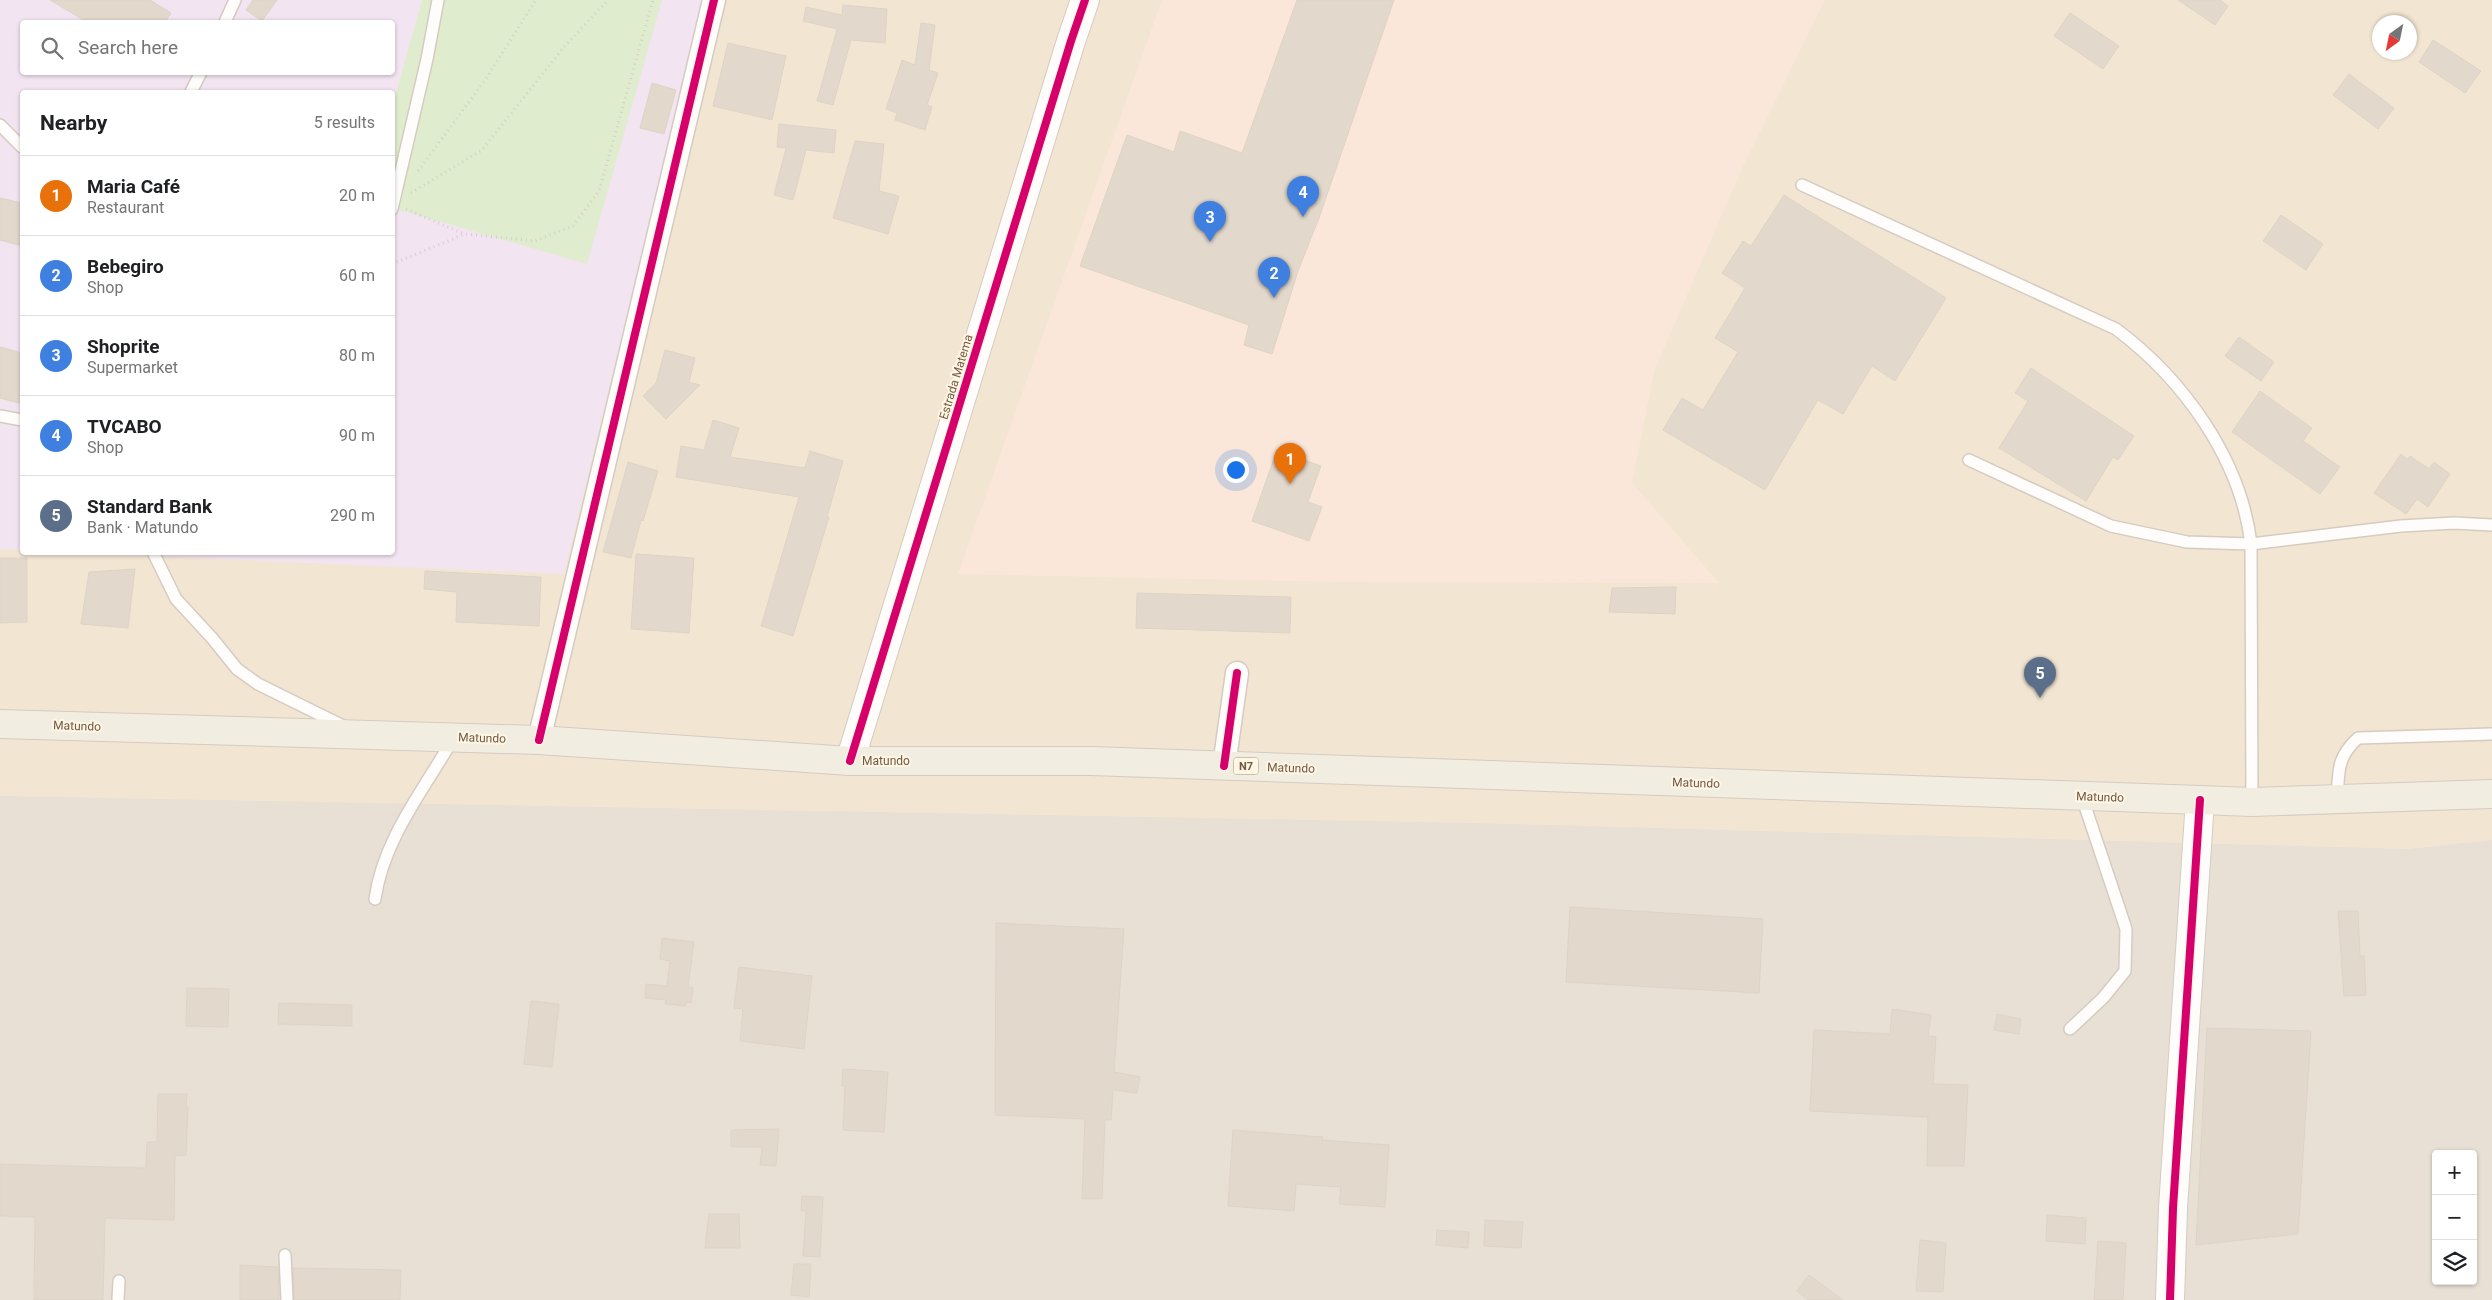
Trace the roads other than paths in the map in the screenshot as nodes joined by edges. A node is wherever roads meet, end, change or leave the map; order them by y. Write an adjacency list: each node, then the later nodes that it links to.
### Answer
1 (235, 0): 5 (lane)
2 (438, 0): 11 (lane)
3 (714, 0): 23 (street)
4 (1085, 0): 24 (street, Estrada Matema)
5 (225, 20)
6 (200, 75): 7 (lane)
7 (192, 90)
8 (0, 125): 9 (lane)
9 (20, 145)
10 (1802, 184): 16 (lane)
11 (395, 197)
12 (0, 416): 13 (lane)
13 (20, 420)
14 (1969, 460): 16 (lane)
15 (2492, 525): 16 (lane)
16 (2251, 544): 30 (lane)
17 (156, 555): 21 (lane)
18 (1237, 673): 25 (street)
19 (0, 724): 21 (main road, Matundo / N7)
20 (2492, 734): 29 (lane)
21 (362, 735): 22 (main road, Matundo / N7)
22 (454, 737): 23 (main road, Matundo / N7); 31 (lane)
23 (539, 740): 24 (main road, Matundo / N7)
24 (850, 761): 25 (main road, Matundo / N7)
25 (1224, 766): 27 (main road, Matundo / N7)
26 (2492, 794): 29 (main road, Matundo / N7)
27 (2082, 797): 28 (main road, Matundo / N7); 32 (lane)
28 (2200, 800): 30 (main road, Matundo / N7); 37 (street)
29 (2337, 800): 30 (main road, Matundo / N7)
30 (2252, 802)
31 (375, 899)
32 (2070, 1029)
33 (285, 1255): 36 (lane)
34 (119, 1281): 35 (lane)
35 (118, 1300)
36 (287, 1300)
37 (2170, 1300)

